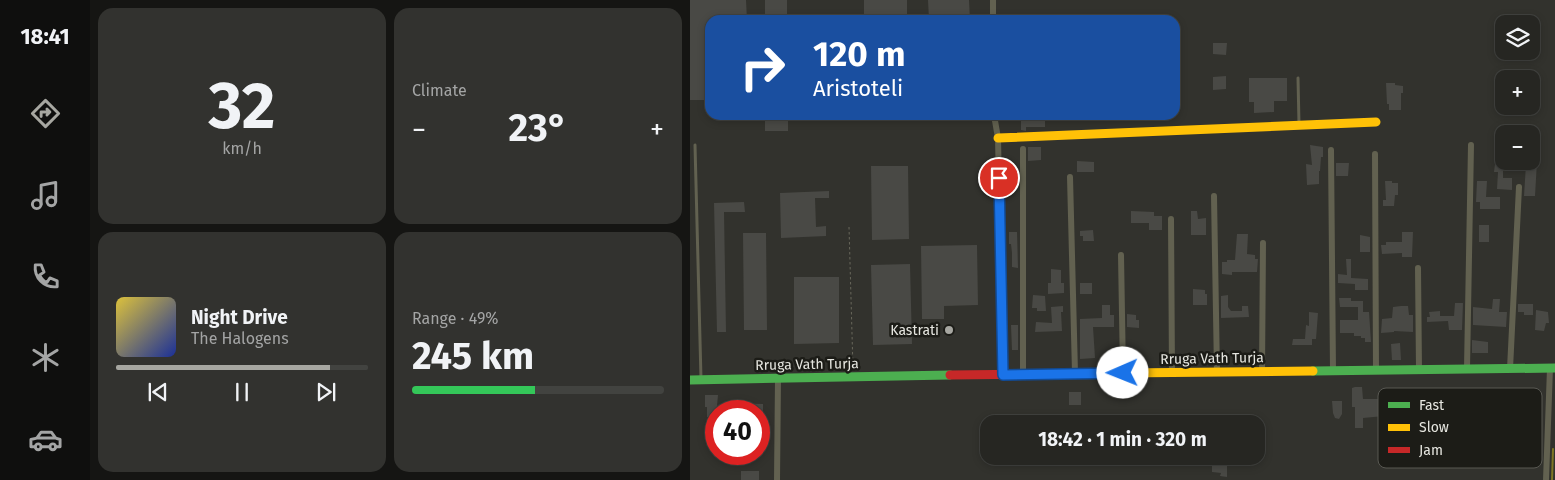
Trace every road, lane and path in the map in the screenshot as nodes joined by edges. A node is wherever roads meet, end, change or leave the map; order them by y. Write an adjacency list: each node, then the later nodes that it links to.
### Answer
1 (993, 0): 2 (street)
2 (993, 15)
3 (1298, 78): 6 (lane)
4 (995, 120): 7 (street)
5 (1376, 122): 6 (street)
6 (1299, 125): 7 (street)
7 (998, 138): 32 (street)
8 (695, 145): 37 (lane)
9 (1471, 145): 21 (street)
10 (1023, 150): 33 (street)
11 (1331, 150): 26 (street)
12 (1375, 154): 24 (street)
13 (1070, 177): 31 (street)
14 (1519, 186): 23 (street)
15 (1214, 196): 27 (street)
16 (1171, 219): 30 (street)
17 (848, 227): 34 (path)
18 (1263, 243): 28 (street)
19 (1121, 255): 29 (street)
20 (1418, 268): 25 (street)
21 (1466, 368): 23 (street, Rruga Vath Turja); 25 (street, Rruga Vath Turja)
22 (1552, 368): 23 (street, Rruga Vath Turja); 39 (street)
23 (1510, 369)
24 (1376, 370): 25 (street, Rruga Vath Turja); 26 (street, Rruga Vath Turja)
25 (1419, 370)
26 (1332, 371): 28 (street, Rruga Vath Turja)
27 (1217, 372): 28 (street, Rruga Vath Turja); 30 (street, Rruga Vath Turja)
28 (1262, 372)
29 (1123, 373): 30 (street, Rruga Vath Turja); 31 (street, Rruga Vath Turja)
30 (1172, 373)
31 (1074, 374): 33 (street, Rruga Vath Turja)
32 (1003, 375): 33 (street, Rruga Vath Turja); 34 (street, Rruga Vath Turja)
33 (1023, 375)
34 (853, 377): 35 (street, Rruga Vath Turja)
35 (778, 378): 37 (street, Rruga Vath Turja); 38 (street)
36 (690, 380): 37 (street, Rruga Vath Turja)
37 (701, 380)
38 (777, 480)
39 (1546, 480)

